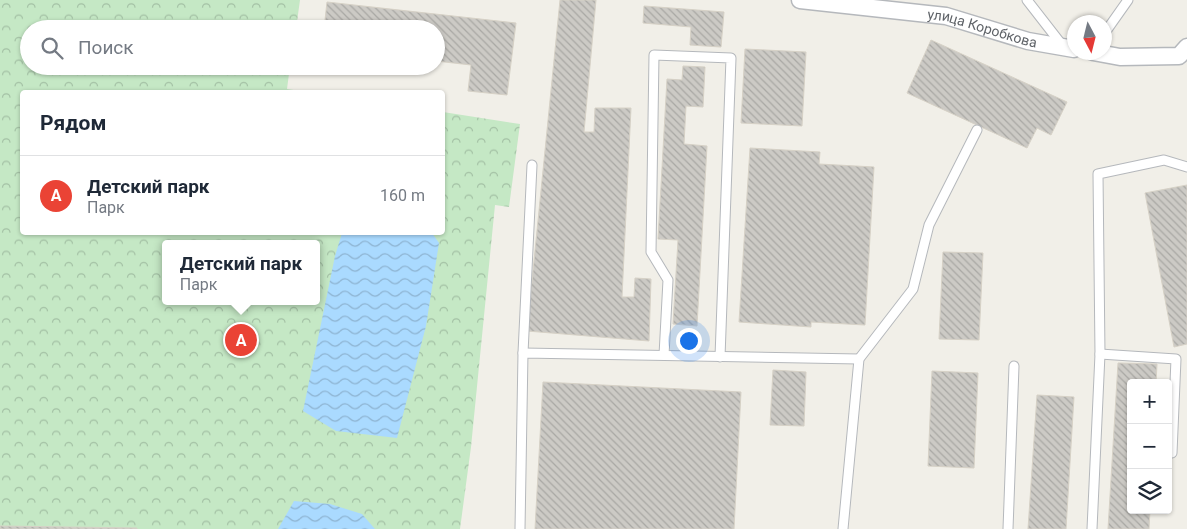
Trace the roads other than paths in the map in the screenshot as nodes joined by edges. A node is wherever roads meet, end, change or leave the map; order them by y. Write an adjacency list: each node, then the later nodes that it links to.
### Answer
1 (800, 0): 4 (street, улица Коробкова)
2 (1027, 0): 6 (lane)
3 (1128, 0): 5 (lane)
4 (819, 1): 8 (street, улица Коробкова)
5 (1112, 23)
6 (1067, 46)
7 (1187, 47): 9 (street)
8 (1067, 48)
9 (1112, 56)
10 (978, 130): 17 (lane)
11 (532, 165): 13 (lane)
12 (1187, 168): 14 (lane)
13 (523, 353): 15 (lane); 20 (lane)
14 (1100, 354): 19 (lane); 23 (lane)
15 (664, 355): 16 (lane); 16 (lane)
16 (720, 357): 17 (lane)
17 (859, 359): 21 (lane)
18 (1014, 366): 22 (lane)
19 (1172, 453)
20 (520, 529)
21 (843, 529)
22 (1008, 529)
23 (1092, 529)

